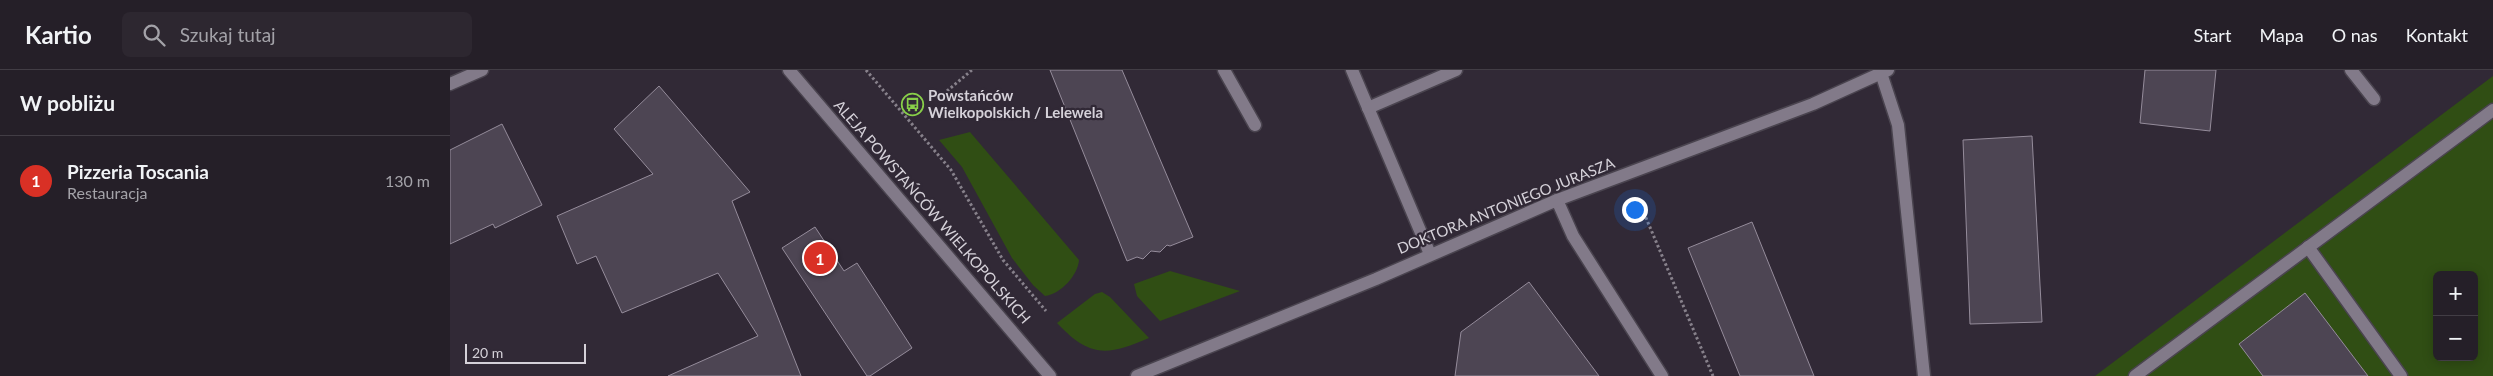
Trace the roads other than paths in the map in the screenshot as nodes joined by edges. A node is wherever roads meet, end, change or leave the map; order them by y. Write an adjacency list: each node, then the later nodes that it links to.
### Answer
1 (482, 70): 8 (street)
2 (789, 70): 17 (street, ALEJA POWSTAŃCÓW WIELKOPOLSKICH)
3 (1224, 70): 12 (street)
4 (1352, 70): 10 (street)
5 (1456, 70): 10 (street)
6 (2352, 70): 9 (street)
7 (1885, 72): 13 (street, DOKTORA ANTONIEGO JURASZA); 20 (street)
8 (450, 84)
9 (2374, 98)
10 (1368, 108): 15 (street)
11 (2493, 110): 14 (street)
12 (1254, 125)
13 (1557, 200): 15 (street, DOKTORA ANTONIEGO JURASZA); 19 (street)
14 (2308, 247): 16 (street); 21 (street)
15 (1430, 254): 18 (street, DOKTORA ANTONIEGO JURASZA)
16 (2141, 374)
17 (1050, 376)
18 (1137, 376)
19 (1662, 376)
20 (1924, 376)
21 (2401, 376)

